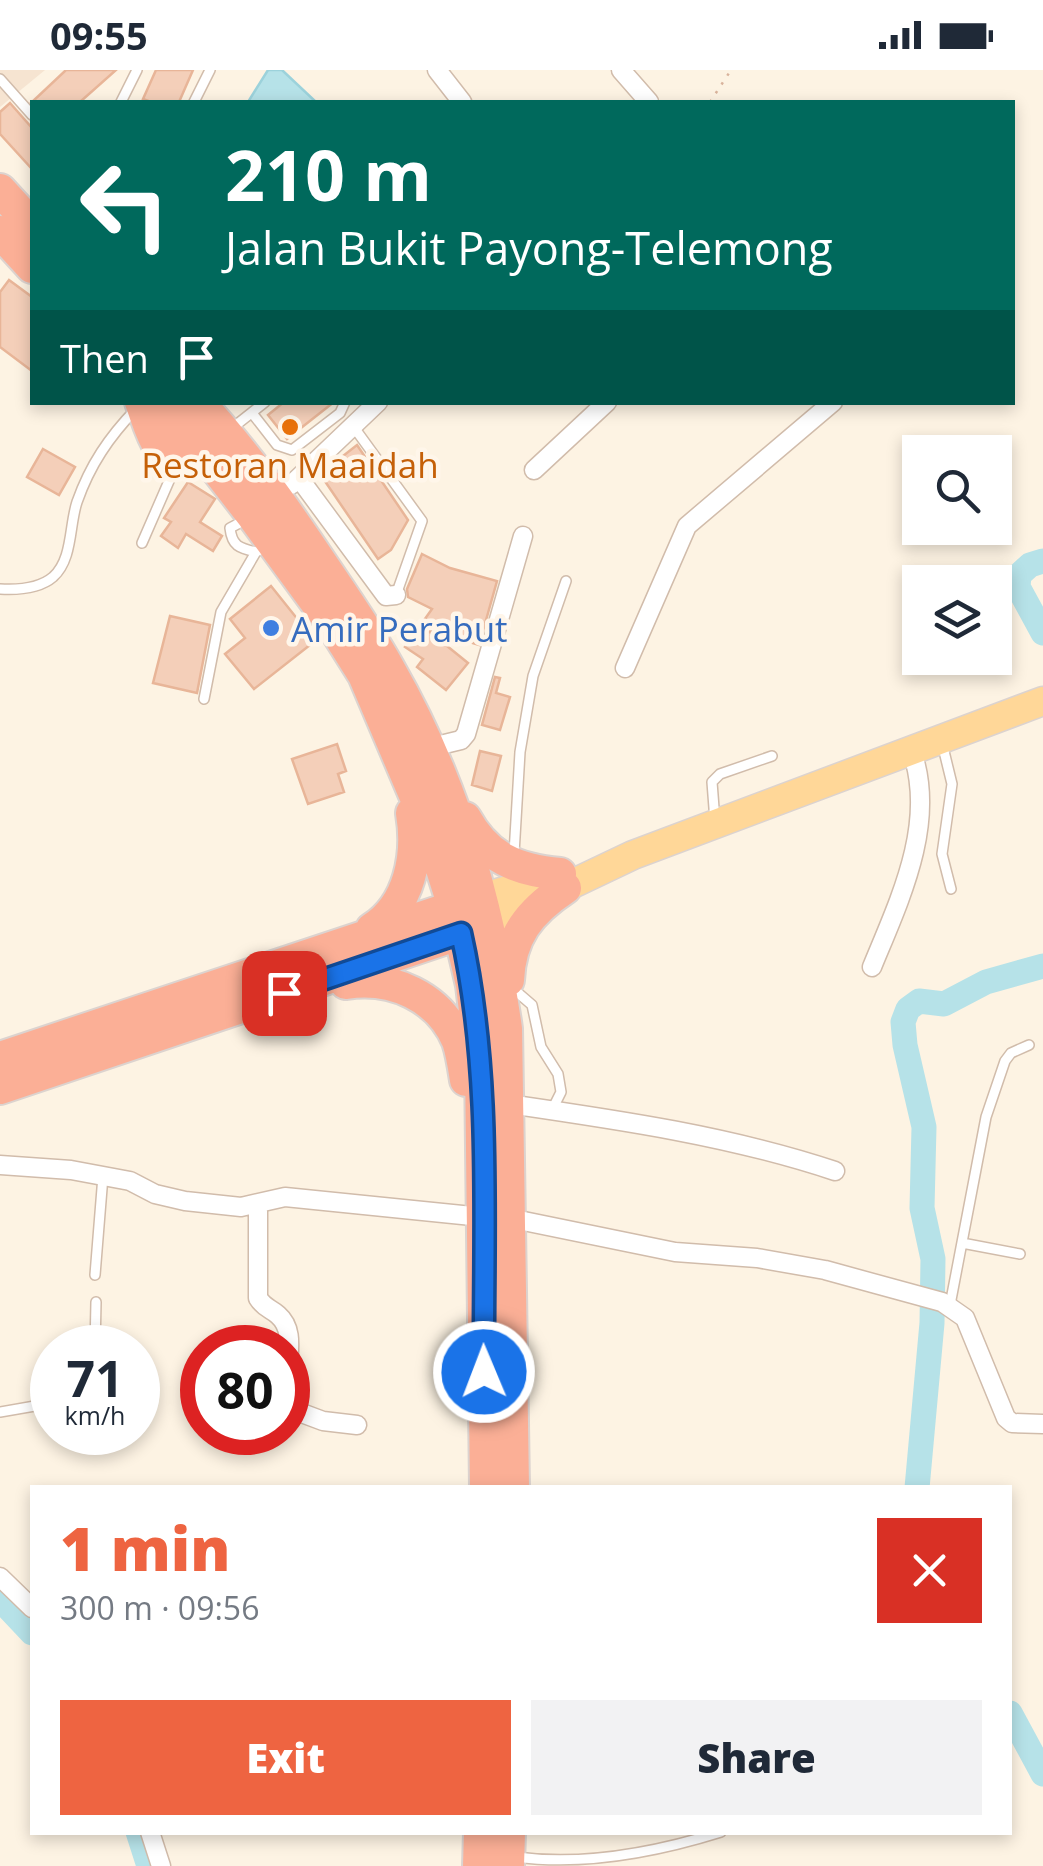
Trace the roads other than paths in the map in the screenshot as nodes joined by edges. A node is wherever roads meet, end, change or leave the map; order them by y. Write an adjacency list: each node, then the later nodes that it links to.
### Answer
1 (12, 70): 6 (lane)
2 (137, 70): 7 (lane)
3 (210, 70): 8 (lane)
4 (437, 70): 9 (street)
5 (621, 70): 10 (street)
6 (2, 82): 11 (lane)
7 (122, 100)
8 (195, 100)
9 (460, 100)
10 (647, 100)
11 (30, 113)
12 (0, 190): 13 (highway)
13 (17, 230): 14 (highway)
14 (30, 262)
15 (139, 405): 34 (lane)
16 (142, 405): 25 (highway)
17 (163, 405): 25 (highway)
18 (261, 405): 23 (lane)
19 (344, 405): 26 (lane)
20 (375, 405): 24 (street)
21 (604, 405): 27 (street)
22 (829, 405): 36 (street)
23 (252, 413): 25 (lane); 26 (lane)
24 (353, 426): 28 (street); 35 (lane)
25 (203, 434): 28 (highway); 32 (lane)
26 (292, 450): 28 (lane)
27 (534, 470)
28 (273, 498): 29 (lane); 30 (highway); 30 (street)
29 (218, 524)
30 (289, 536): 35 (street); 37 (lane); 41 (highway)
31 (523, 536): 41 (street)
32 (142, 543)
33 (566, 581): 44 (lane)
34 (0, 589)
35 (396, 595)
36 (625, 668)
37 (204, 700)
38 (1043, 701): 39 (main road)
39 (941, 740): 40 (main road); 46 (lane)
40 (912, 752): 43 (main road); 49 (street)
41 (415, 754): 44 (highway); 47 (highway); 48 (highway)
42 (772, 756): 43 (lane)
43 (716, 824): 45 (main road)
44 (514, 867): 45 (highway)
45 (562, 881): 47 (main road); 50 (highway)
46 (951, 890)
47 (471, 916): 48 (highway); 51 (highway); 52 (highway); 61 (highway)
48 (355, 939): 54 (highway)
49 (872, 967)
50 (508, 984): 52 (highway); 57 (lane)
51 (212, 1016): 55 (highway); 61 (highway)
52 (506, 1029): 56 (highway)
53 (1028, 1045): 64 (lane)
54 (0, 1058)
55 (0, 1088)
56 (509, 1104): 57 (street); 63 (highway)
57 (552, 1110): 59 (street)
58 (0, 1165): 60 (street)
59 (835, 1171)
60 (102, 1176): 62 (street); 66 (lane)
61 (483, 1183): 63 (highway)
62 (258, 1205): 63 (street); 70 (street)
63 (496, 1218): 68 (street); 76 (highway); 77 (highway)
64 (962, 1243): 65 (lane); 68 (lane)
65 (1020, 1254)
66 (95, 1276)
67 (96, 1302): 69 (lane)
68 (946, 1304): 74 (street)
69 (96, 1325)
70 (285, 1325)
71 (30, 1407): 72 (lane)
72 (0, 1412)
73 (310, 1416): 75 (street)
74 (1043, 1424)
75 (357, 1425)
76 (486, 1485)
77 (513, 1485)
78 (0, 1577): 79 (street)
79 (30, 1606)
80 (151, 1835): 84 (street)
81 (483, 1835): 83 (highway)
82 (710, 1835): 83 (lane)
83 (501, 1855)
84 (161, 1866)

